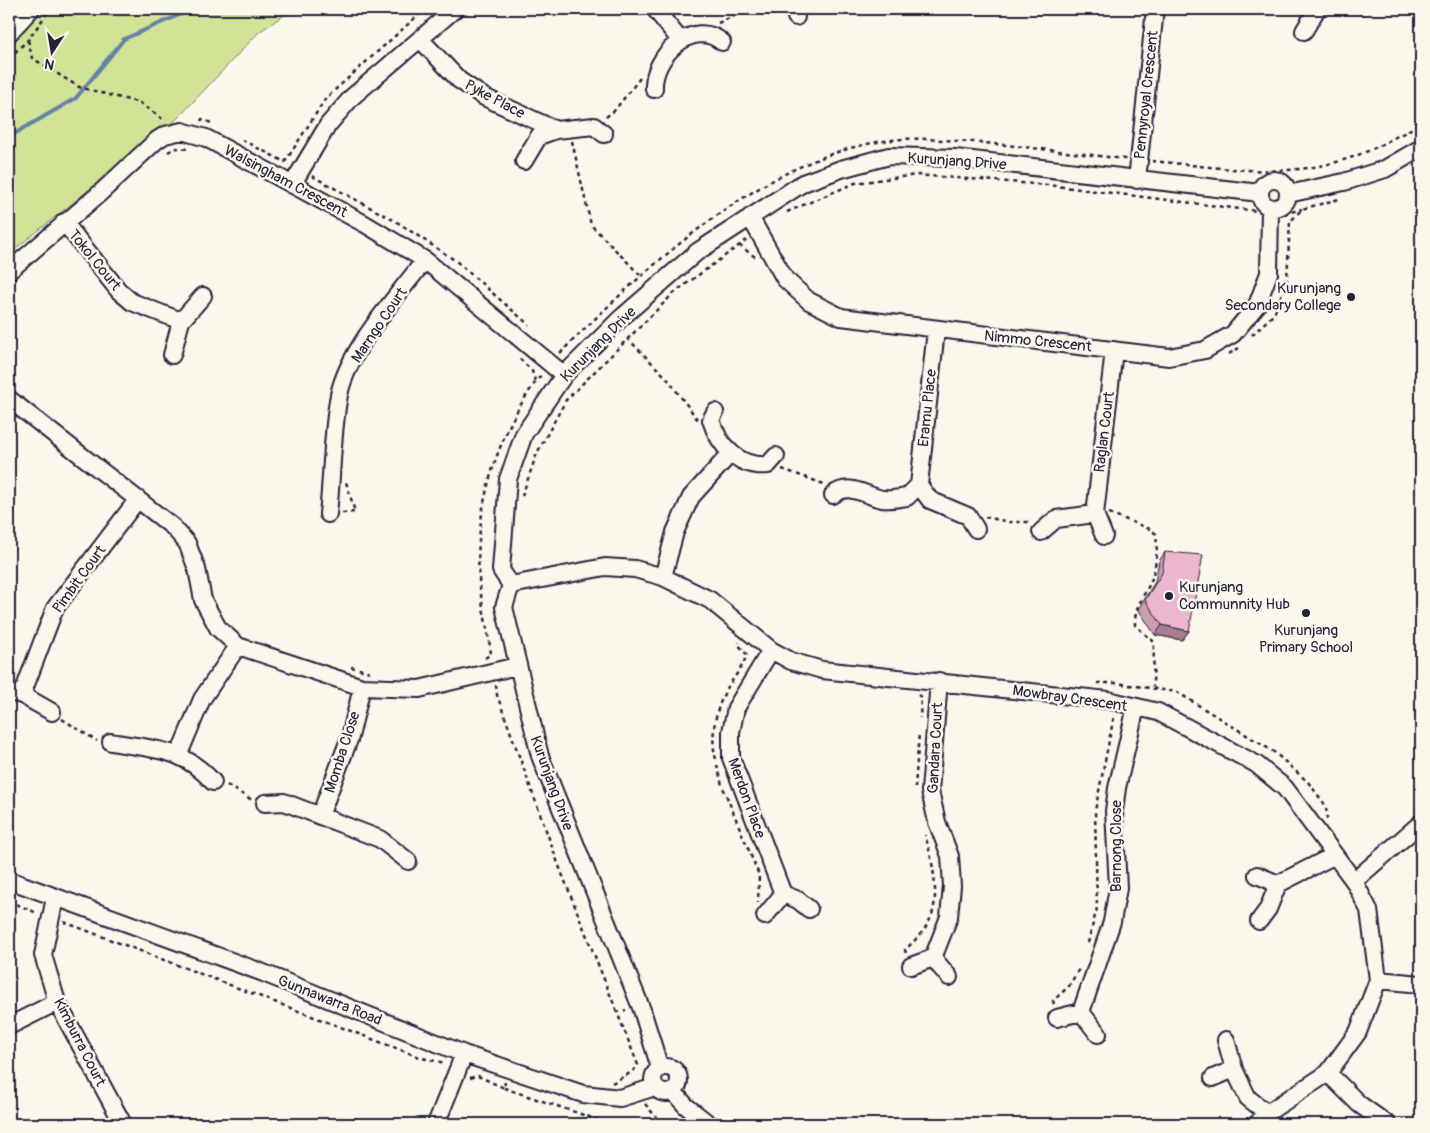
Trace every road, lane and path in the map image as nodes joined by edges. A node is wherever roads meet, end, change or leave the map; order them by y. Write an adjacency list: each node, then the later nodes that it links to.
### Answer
1 (31, 9): 8 (street)
2 (50, 9): 10 (path)
3 (455, 9): 9 (street)
4 (655, 9): 11 (street)
5 (1155, 9): 22 (street, Pennyroyal Crescent)
6 (1317, 9): 7 (street)
7 (1304, 31)
8 (9, 33)
9 (420, 39): 17 (street, Pyke Place); 23 (street)
10 (28, 40): 13 (path); 16 (path)
11 (680, 40): 12 (street); 14 (street)
12 (722, 42)
13 (9, 58)
14 (654, 89)
15 (1421, 122): 21 (path)
16 (170, 125)
17 (556, 130): 18 (street); 20 (street)
18 (604, 134)
19 (1421, 148): 25 (street)
20 (524, 161)
21 (1156, 162)
22 (1137, 180): 24 (street, Kurunjang Drive); 29 (street, Kurunjang Drive)
23 (292, 185): 30 (street, Walsingham Crescent); 32 (street, Walsingham Crescent)
24 (1260, 193): 25 (street); 27 (street)
25 (1288, 194): 27 (street)
26 (1302, 209): 27 (path)
27 (1270, 210): 28 (path); 38 (street, Nimmo Crescent)
28 (784, 213)
29 (750, 217): 31 (street, Nimmo Crescent); 41 (street, Kurunjang Drive)
30 (64, 222): 33 (street, Walsingham Crescent); 35 (street, Tokol Court)
31 (758, 232): 36 (street, Nimmo Crescent); 37 (path)
32 (425, 260): 41 (street, Walsingham Crescent); 55 (street, Marngo Court)
33 (9, 271)
34 (203, 296): 35 (street)
35 (181, 321): 39 (street)
36 (936, 330): 38 (street, Nimmo Crescent); 49 (street, Eramu Place)
37 (627, 338): 45 (path); 52 (path)
38 (1114, 350): 53 (street, Raglan Court)
39 (172, 355)
40 (518, 357): 42 (path)
41 (564, 375): 60 (street, Kurunjang Drive)
42 (536, 382)
43 (9, 398): 51 (street)
44 (715, 412): 45 (street)
45 (716, 436): 46 (street)
46 (730, 454): 47 (street); 59 (street)
47 (772, 460): 50 (path)
48 (345, 480): 55 (path)
49 (918, 485): 50 (street); 54 (street)
50 (836, 493)
51 (138, 499): 61 (street); 71 (street, Pimbit Court)
52 (521, 502)
53 (1095, 512): 56 (street); 58 (street, Raglan Court); 70 (path)
54 (962, 513): 56 (path); 57 (street)
55 (328, 514)
56 (1047, 527)
57 (976, 529)
58 (1104, 536)
59 (663, 576): 60 (street, Mowbray Crescent); 62 (street, Mowbray Crescent)
60 (511, 585): 64 (street, Kurunjang Drive)
61 (238, 646): 69 (street); 76 (street)
62 (771, 650): 66 (street, Mowbray Crescent); 88 (street, Merdon Place)
63 (491, 654): 65 (path)
64 (517, 666): 65 (street); 103 (street, Kurunjang Drive)
65 (493, 671): 69 (street); 104 (path)
66 (940, 681): 72 (street, Mowbray Crescent); 96 (street, Gandara Court)
67 (1116, 683): 68 (path); 70 (path); 72 (path)
68 (1090, 684)
69 (362, 687): 79 (street, Momba Close)
70 (1153, 687): 80 (path)
71 (15, 694): 74 (street, Pimbit Court)
72 (1118, 702): 73 (street, Mowbray Crescent); 95 (path)
73 (1136, 707): 82 (street, Mowbray Crescent); 105 (street, Barnong Close)
74 (52, 712): 75 (path)
75 (111, 742): 76 (street)
76 (179, 754): 77 (street)
77 (213, 782): 78 (path)
78 (265, 803): 79 (street)
79 (320, 816): 83 (street)
80 (1329, 822)
81 (1421, 823): 86 (street)
82 (1335, 856): 86 (street, Mowbray Crescent); 87 (street)
83 (408, 861)
84 (1257, 875): 87 (street)
85 (9, 880): 89 (street, Gunnawarra Road)
86 (1354, 881): 100 (street, Mowbray Crescent)
87 (1278, 884): 94 (street)
88 (783, 894): 91 (street); 92 (street)
89 (55, 898): 93 (street, Kimburra Court); 110 (street, Gunnawarra Road)
90 (9, 901): 93 (path)
91 (809, 909)
92 (765, 916)
93 (51, 918): 102 (street, Kimburra Court); 110 (path)
94 (1259, 921)
95 (1087, 948)
96 (933, 958): 98 (street); 99 (street)
97 (1082, 964): 106 (path)
98 (911, 966)
99 (949, 977)
100 (1378, 980): 101 (street); 114 (street, Mowbray Crescent)
101 (1421, 984)
102 (57, 1002): 107 (street); 122 (street, Kimburra Court)
103 (640, 1007): 104 (path); 111 (street, Kurunjang Drive)
104 (617, 1012): 117 (path)
105 (1081, 1012): 106 (street); 108 (street)
106 (1057, 1018)
107 (9, 1026)
108 (1098, 1034)
109 (1226, 1040): 113 (street)
110 (464, 1067): 112 (street, Gunnawarra Road); 116 (path); 119 (path); 123 (street)
111 (660, 1068): 118 (street); 120 (street)
112 (508, 1069): 118 (street, Gunnawarra Road); 119 (path)
113 (1234, 1069): 115 (street); 121 (street)
114 (1328, 1073): 121 (street, Mowbray Crescent); 126 (street)
115 (1213, 1078)
116 (466, 1084)
117 (607, 1084)
118 (655, 1087): 120 (street)
119 (504, 1088): 124 (path)
120 (673, 1091): 125 (street)
121 (1262, 1119)
122 (123, 1124)
123 (436, 1124)
124 (610, 1124)
125 (709, 1124)
126 (1387, 1124)

